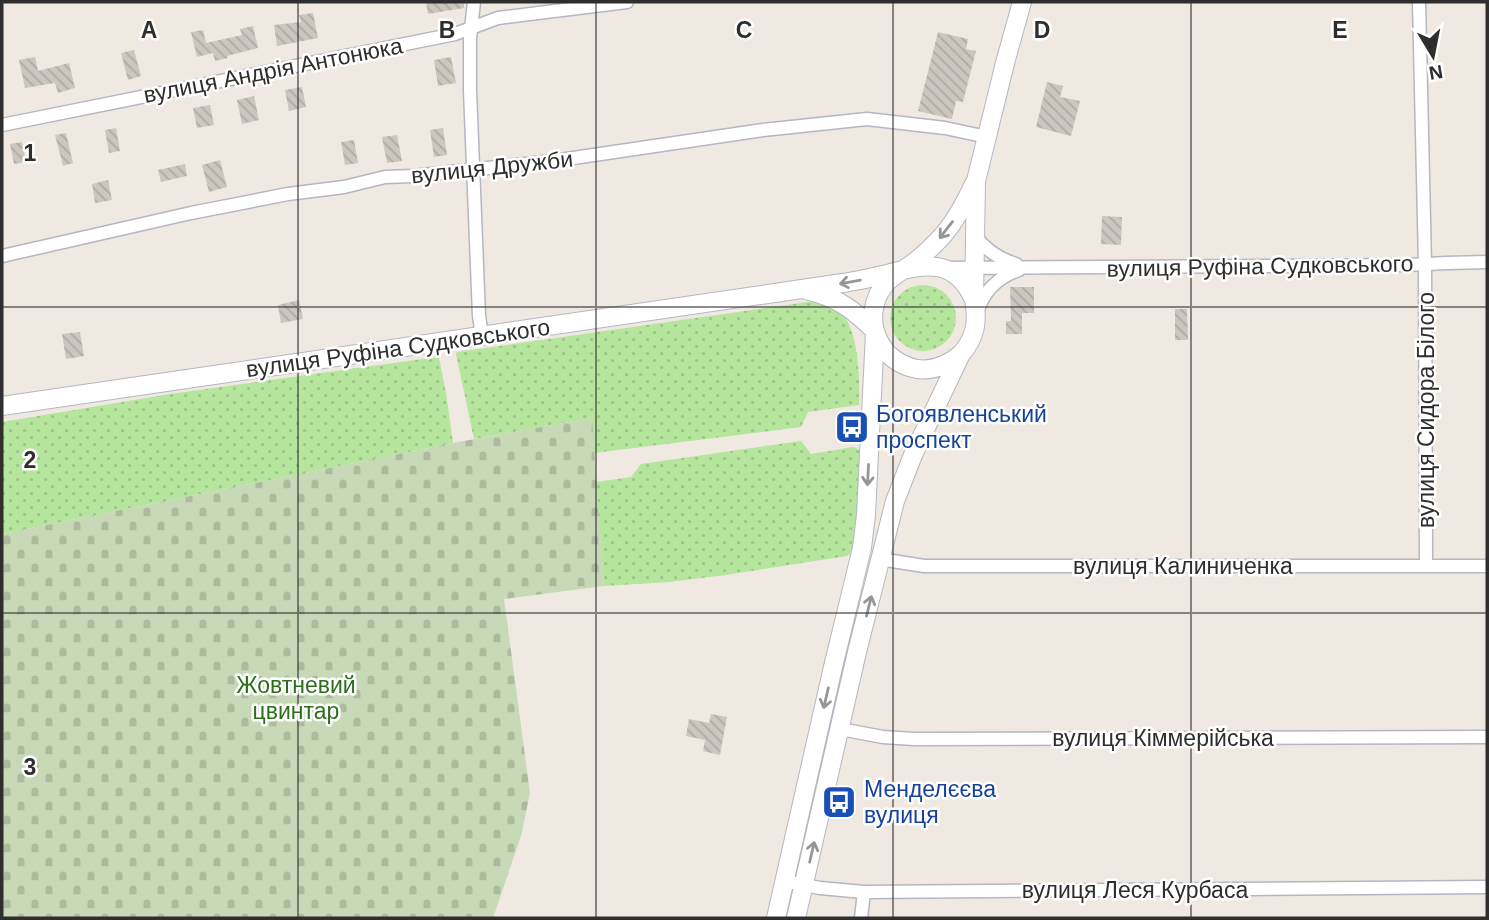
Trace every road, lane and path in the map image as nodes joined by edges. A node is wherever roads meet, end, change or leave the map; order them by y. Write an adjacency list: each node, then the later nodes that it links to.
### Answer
1 (474, 2): 5 (street)
2 (627, 2): 5 (street, вулиця Андрія Антонюка)
3 (1022, 2): 7 (main road)
4 (1419, 2): 13 (street, вулиця Сидора Білого)
5 (471, 27): 6 (street, вулиця Андрія Антонюка); 8 (street)
6 (2, 125)
7 (987, 137): 8 (street, вулиця Дружби); 9 (main road)
8 (473, 170): 11 (street, вулиця Дружби); 21 (street)
9 (976, 181): 10 (main road); 17 (main road, one-way to 17)
10 (975, 236): 14 (main road); 16 (street, вулиця Руфіна Судковського)
11 (2, 256)
12 (1487, 262): 13 (street, вулиця Руфіна Судковського)
13 (1425, 264): 16 (street, вулиця Руфіна Судковського); 25 (street, вулиця Сидора Білого)
14 (975, 267): 15 (street, вулиця Руфіна Судковського); 16 (street, вулиця Руфіна Судковського); 19 (main road)
15 (940, 268): 17 (main road, вулиця Руфіна Судковського); 19 (main road)
16 (1033, 268): 19 (street, вулиця Руфіна Судковського)
17 (904, 270): 18 (main road, вулиця Руфіна Судковського, one-way to 18); 20 (main road)
18 (795, 290): 20 (main road, вулиця Руфіна Судковського); 21 (main road, вулиця Руфіна Судковського)
19 (975, 308): 22 (main road)
20 (875, 332): 22 (main road); 29 (main road, one-way to 29)
21 (482, 335): 23 (main road, вулиця Руфіна Судковського)
22 (961, 354): 24 (main road)
23 (2, 406)
24 (880, 559): 25 (street, вулиця Калиниченка); 27 (main road, one-way to 24)
25 (1426, 566): 26 (street, вулиця Калиниченка)
26 (1487, 566)
27 (840, 729): 28 (street, вулиця Кіммерійська); 30 (main road, one-way to 27)
28 (1487, 737)
29 (785, 881): 30 (street, вулиця Леся Курбаса); 33 (main road)
30 (804, 885): 32 (street, вулиця Леся Курбаса); 34 (main road)
31 (1487, 887): 32 (street, вулиця Леся Курбаса)
32 (864, 892): 35 (street)
33 (776, 918)
34 (796, 918)
35 (861, 918)

